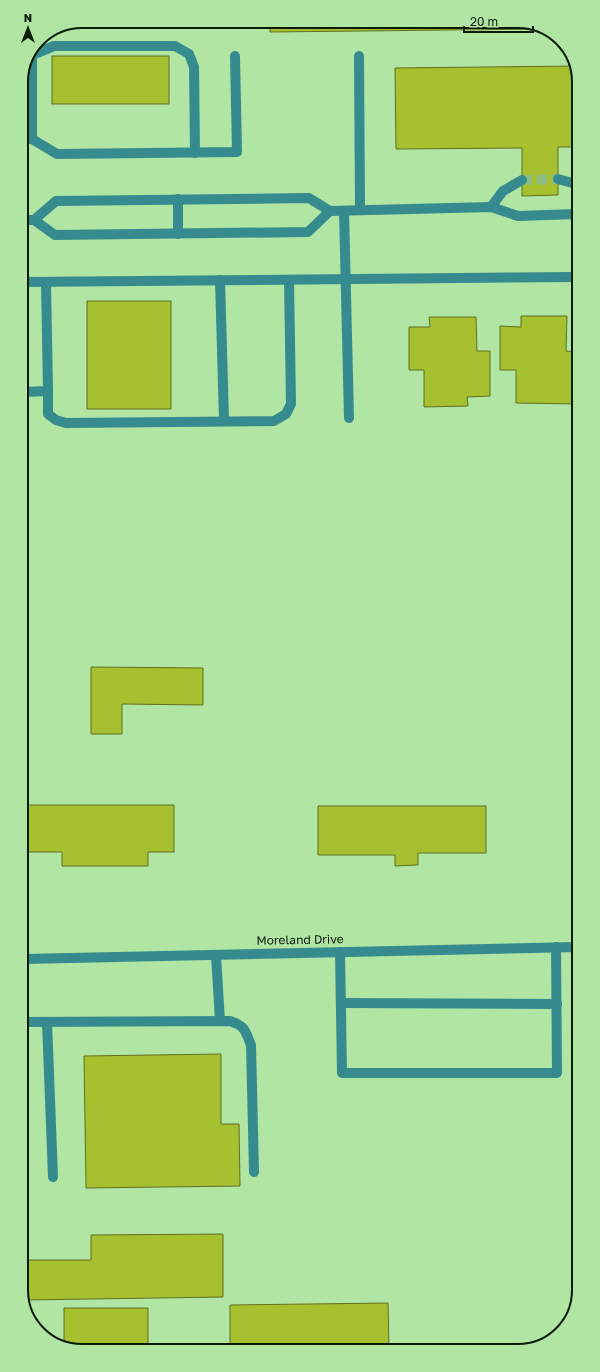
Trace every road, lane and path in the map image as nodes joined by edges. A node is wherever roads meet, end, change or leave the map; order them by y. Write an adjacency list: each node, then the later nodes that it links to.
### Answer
1 (36, 53): 7 (street)
2 (235, 56): 7 (street)
3 (359, 56): 13 (street)
4 (32, 63): 6 (street)
5 (28, 139): 6 (street)
6 (32, 139): 7 (street)
7 (195, 153)
8 (558, 179): 10 (street)
9 (522, 180): 12 (street)
10 (572, 183)
11 (178, 199): 14 (street); 18 (street); 19 (street)
12 (492, 207): 13 (street); 16 (street)
13 (360, 210): 15 (street)
14 (330, 211): 15 (street); 19 (street)
15 (344, 211): 21 (street)
16 (572, 214)
17 (28, 220): 18 (street)
18 (34, 220): 19 (street)
19 (178, 234)
20 (572, 277): 21 (street)
21 (345, 279): 23 (street); 28 (street)
22 (220, 280): 23 (street); 25 (street); 29 (street)
23 (288, 280): 29 (street)
24 (28, 282): 25 (street)
25 (46, 282): 26 (street)
26 (48, 391): 27 (street); 29 (street)
27 (28, 392)
28 (349, 418)
29 (224, 420)
30 (556, 947): 31 (street, Moreland Drive); 32 (street, Moreland Drive); 36 (street)
31 (572, 947)
32 (340, 952): 33 (street, Moreland Drive); 35 (street)
33 (216, 955): 34 (street, Moreland Drive); 37 (street)
34 (28, 959)
35 (341, 1002): 36 (street); 36 (street)
36 (557, 1004)
37 (220, 1021): 39 (street); 40 (street)
38 (28, 1022): 39 (street)
39 (47, 1022): 41 (street)
40 (254, 1172)
41 (53, 1177)

